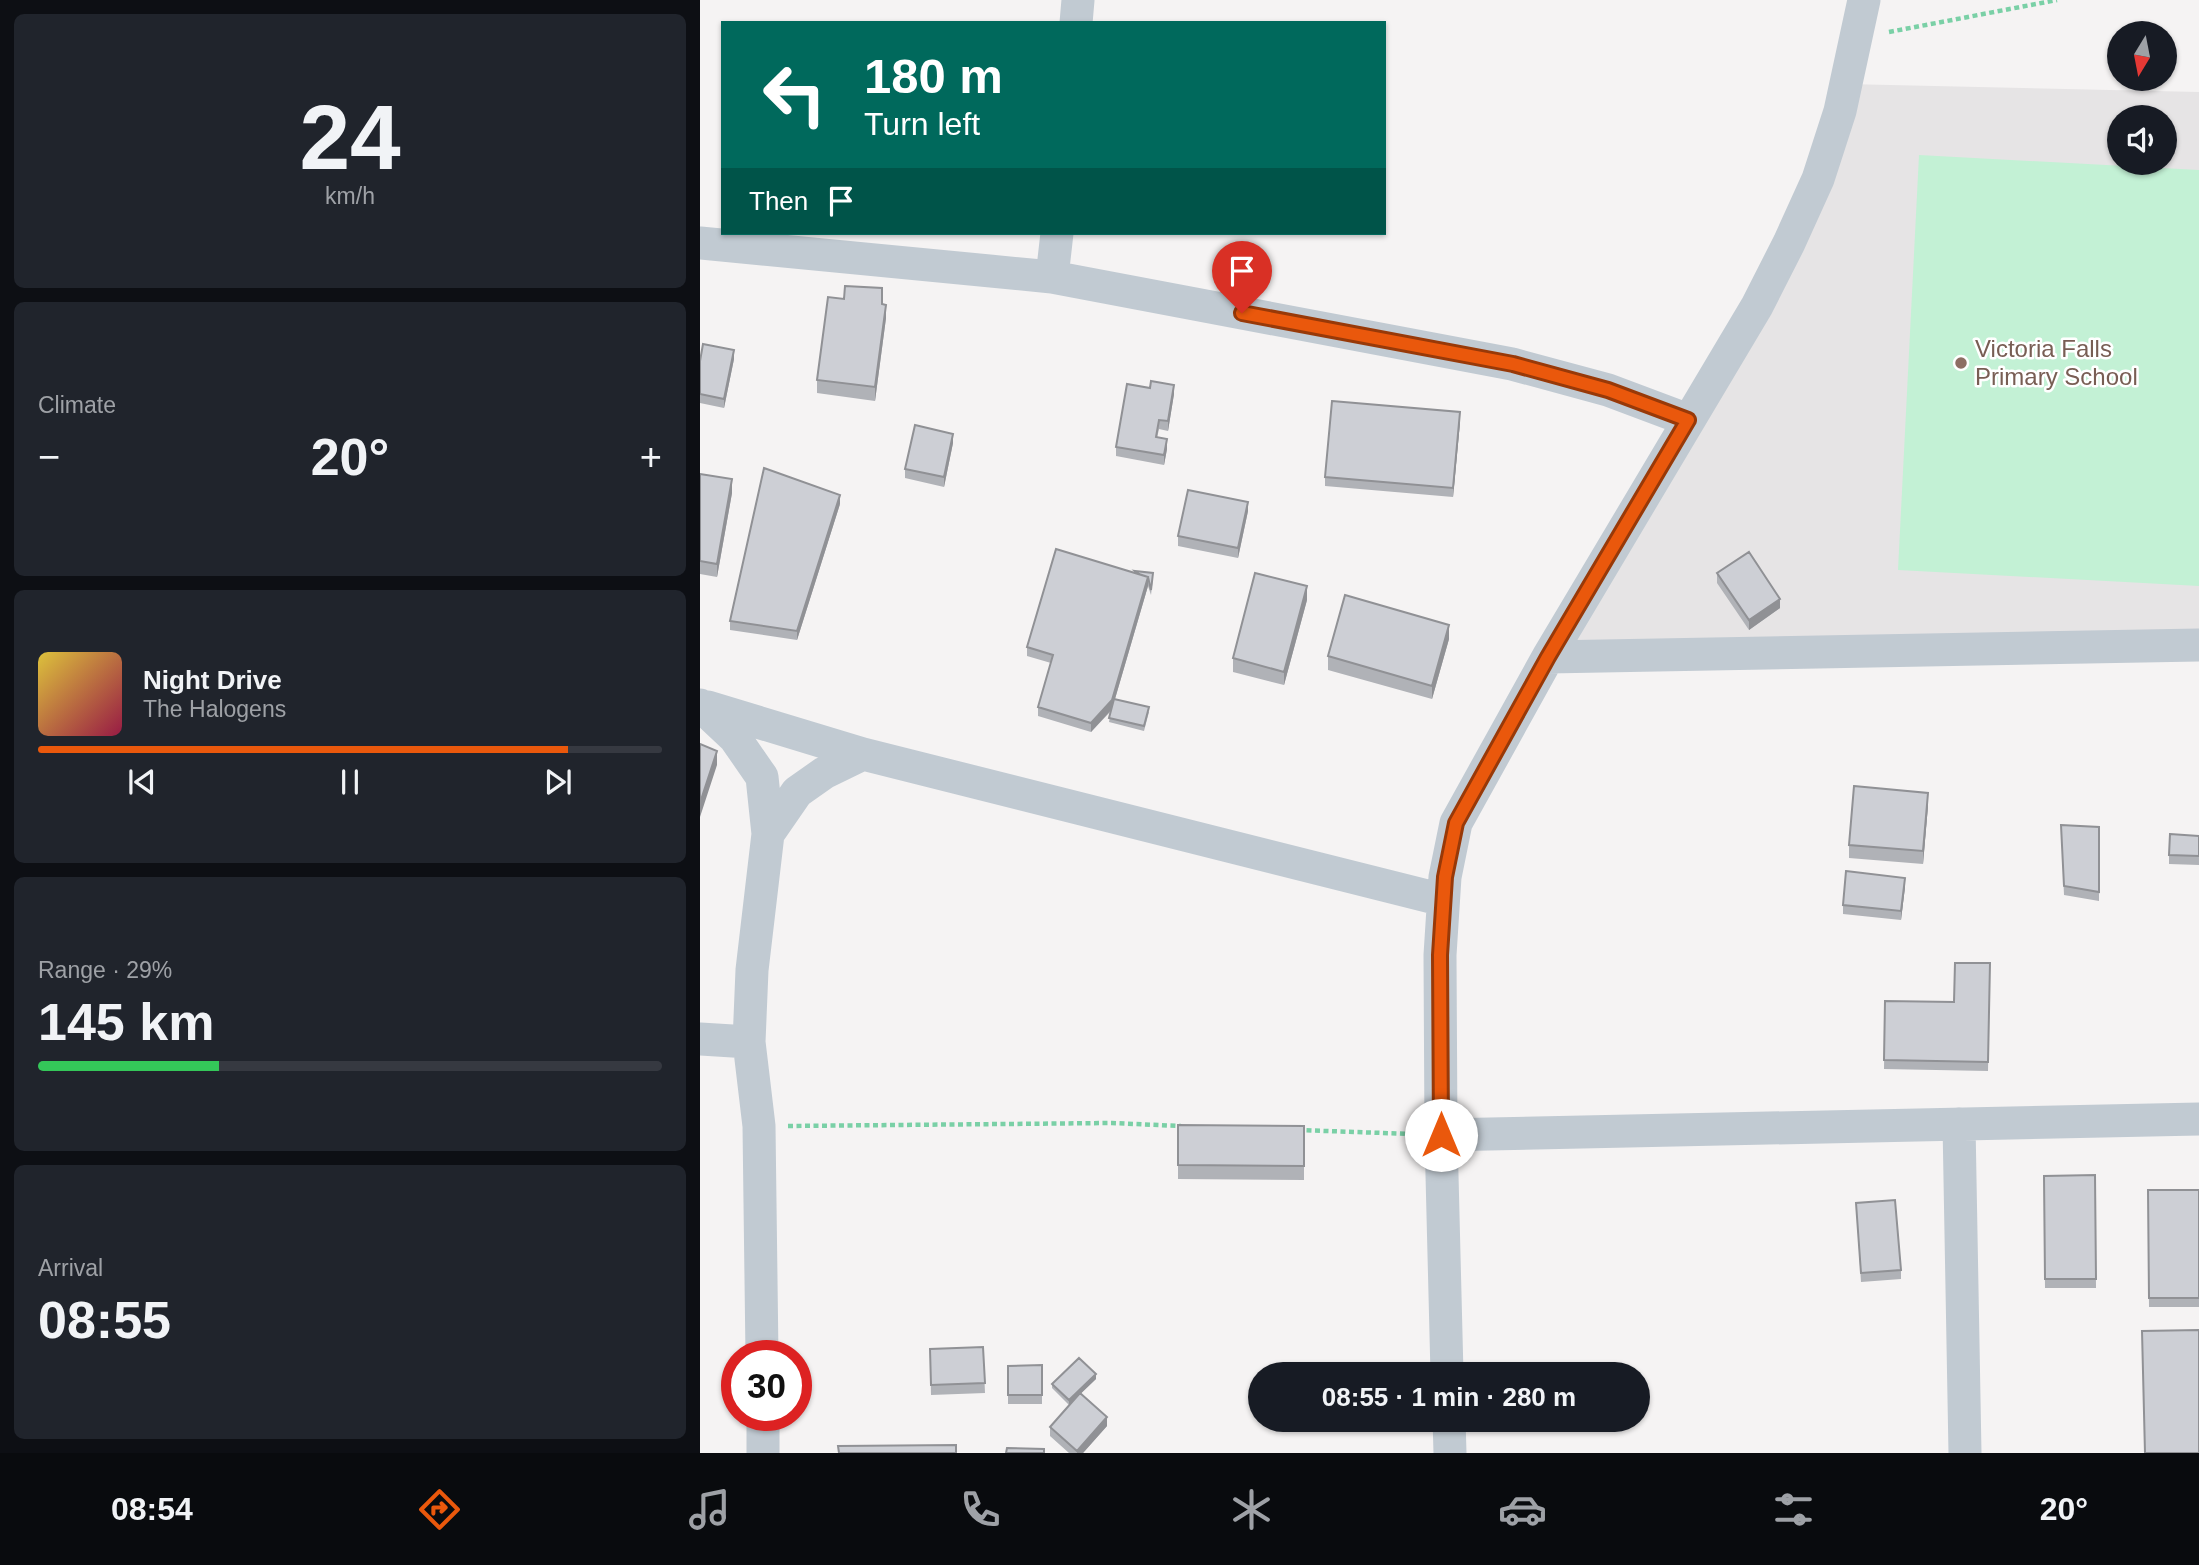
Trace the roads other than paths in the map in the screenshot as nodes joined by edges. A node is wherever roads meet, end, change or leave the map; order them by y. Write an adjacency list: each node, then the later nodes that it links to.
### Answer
1 (1078, 0): 3 (street)
2 (1864, 0): 7 (street)
3 (1076, 21)
4 (1057, 235): 6 (street)
5 (700, 243): 6 (street)
6 (1052, 277): 7 (street)
7 (1688, 420): 9 (street)
8 (2199, 645): 9 (street)
9 (1548, 657): 13 (street)
10 (700, 705): 11 (street); 12 (street)
11 (863, 754): 12 (street); 13 (street)
12 (768, 834): 15 (street)
13 (1443, 900): 18 (street)
14 (700, 1039): 15 (street)
15 (749, 1042): 19 (street)
16 (2199, 1119): 17 (street)
17 (1959, 1124): 18 (street); 25 (street)
18 (1441, 1135): 20 (street)
19 (762, 1340)
20 (1447, 1362)
21 (763, 1431): 23 (street)
22 (1449, 1432): 24 (street)
23 (763, 1453)
24 (1450, 1453)
25 (1965, 1453)

